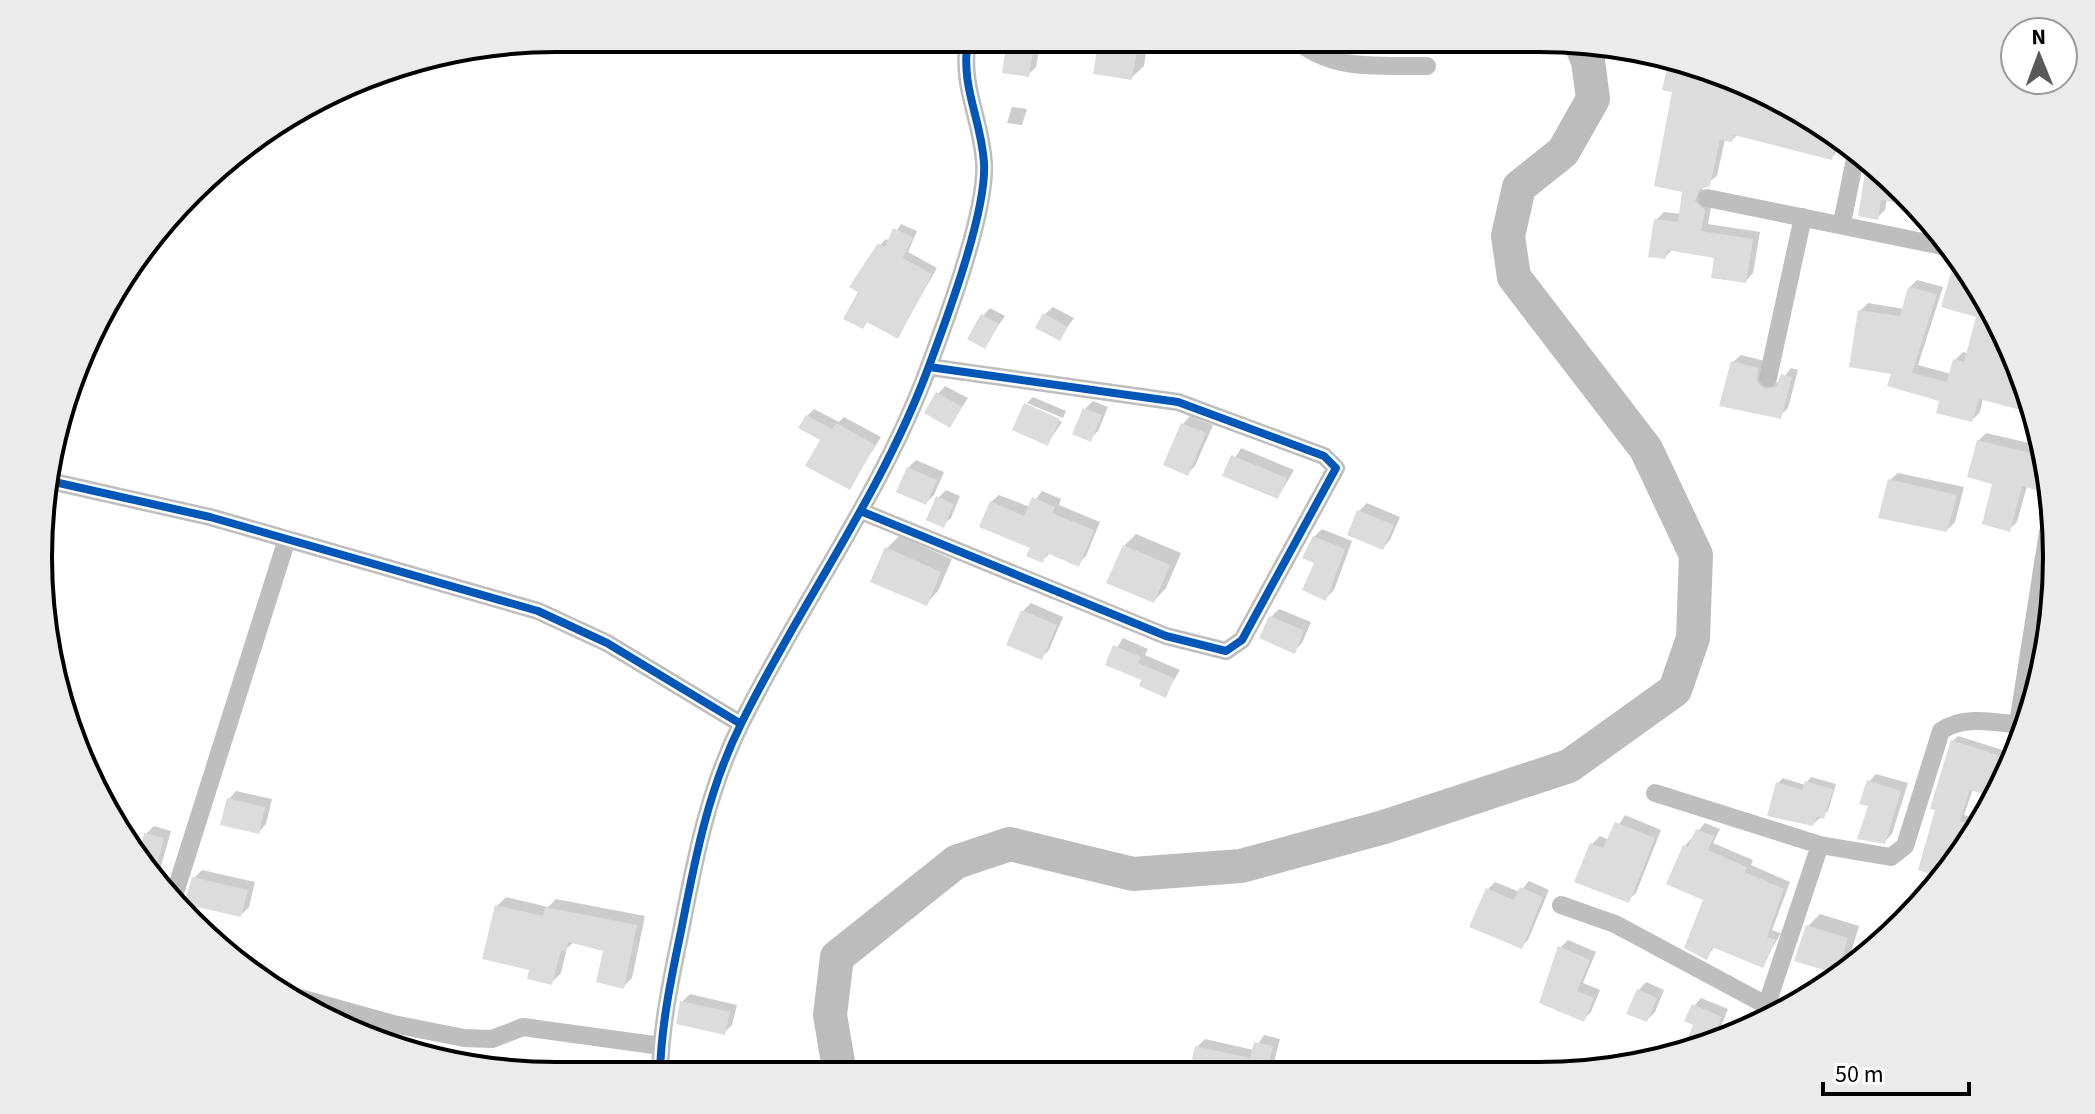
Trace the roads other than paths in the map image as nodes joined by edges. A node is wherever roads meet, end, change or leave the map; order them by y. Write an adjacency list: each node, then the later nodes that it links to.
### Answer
1 (967, 52): 9 (street)
2 (1312, 52): 3 (street)
3 (1427, 66)
4 (1854, 163): 7 (street)
5 (1707, 198): 6 (street)
6 (1803, 217): 7 (street); 10 (street)
7 (1842, 223): 8 (street)
8 (1934, 244)
9 (929, 367): 12 (street); 12 (street)
10 (1768, 378)
11 (58, 483): 13 (street)
12 (863, 512): 16 (street)
13 (287, 539): 16 (street); 20 (street)
14 (2043, 567): 15 (street)
15 (2023, 697)
16 (741, 724): 25 (street)
17 (2014, 724): 19 (street)
18 (1655, 793): 19 (street)
19 (1820, 845): 23 (street)
20 (176, 889)
21 (1561, 905): 24 (street)
22 (324, 1005): 25 (street)
23 (1766, 1007)
24 (1759, 1011)
25 (661, 1046): 26 (street)
26 (660, 1062)

